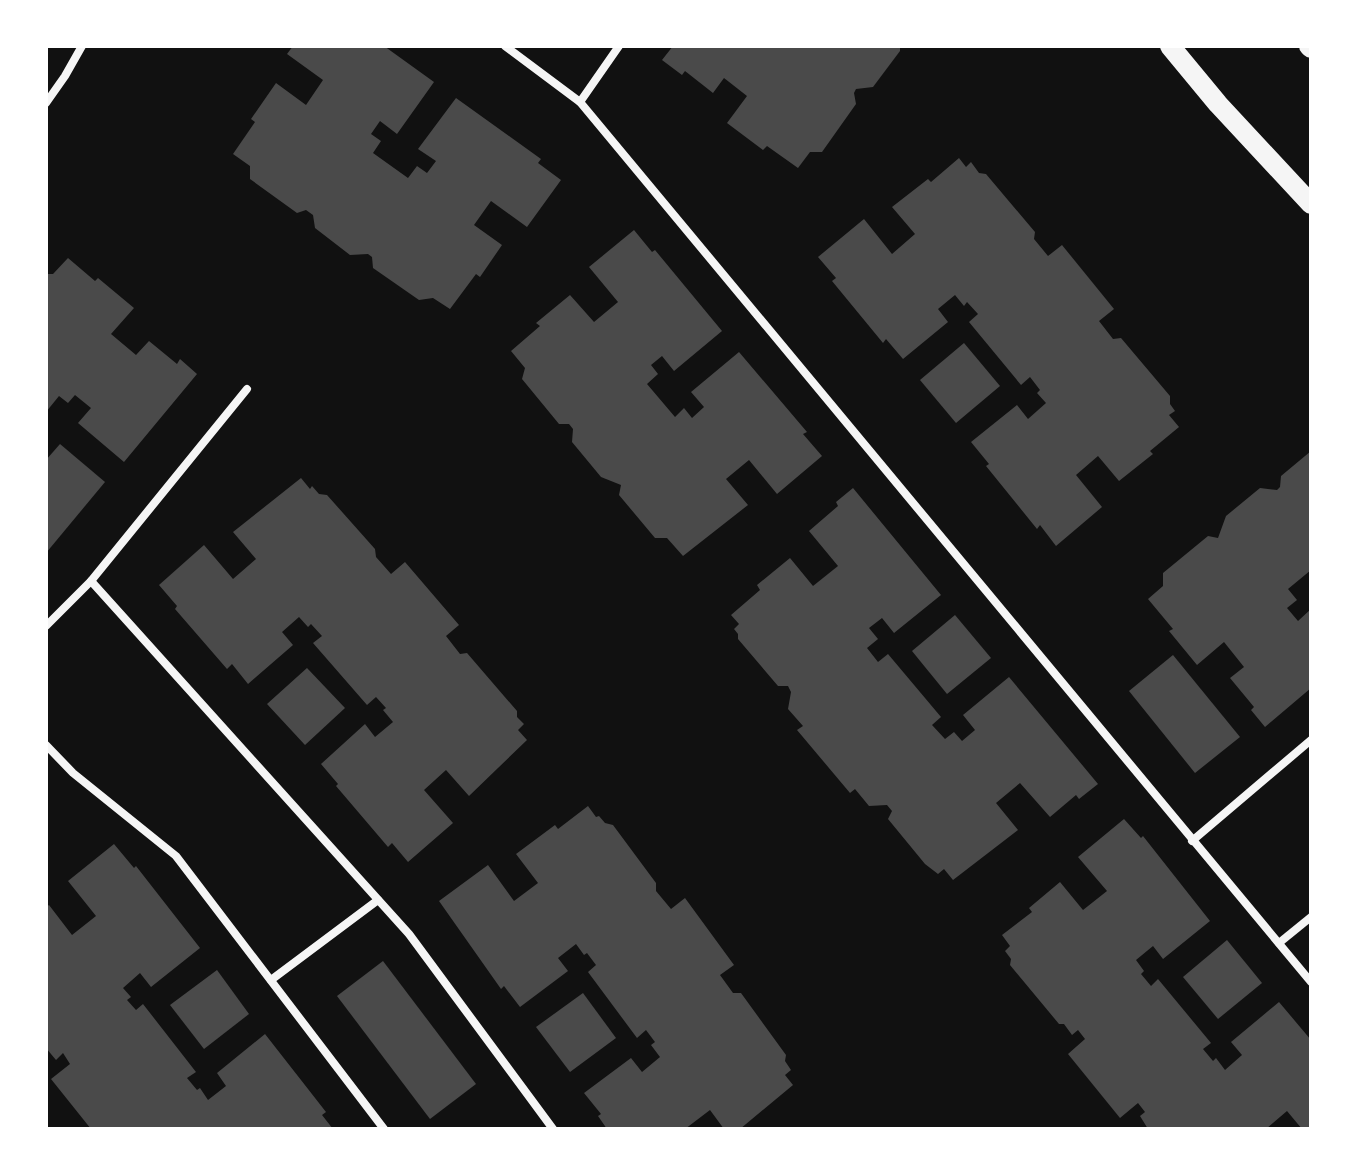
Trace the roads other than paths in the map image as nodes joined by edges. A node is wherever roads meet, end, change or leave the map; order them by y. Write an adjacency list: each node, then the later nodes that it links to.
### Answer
1 (82, 46): 6 (street)
2 (505, 46): 5 (street)
3 (619, 46): 5 (street)
4 (1170, 46): 7 (main road)
5 (580, 102): 13 (street)
6 (46, 103)
7 (1311, 204)
8 (247, 389): 9 (street)
9 (91, 581): 10 (street); 14 (street)
10 (46, 626)
11 (1311, 740): 13 (street)
12 (46, 745): 17 (street)
13 (1192, 841): 16 (street)
14 (378, 900): 17 (street); 20 (street)
15 (1311, 917): 16 (street)
16 (1279, 943): 18 (street)
17 (271, 980): 19 (street)
18 (1311, 982)
19 (384, 1129)
20 (553, 1129)

